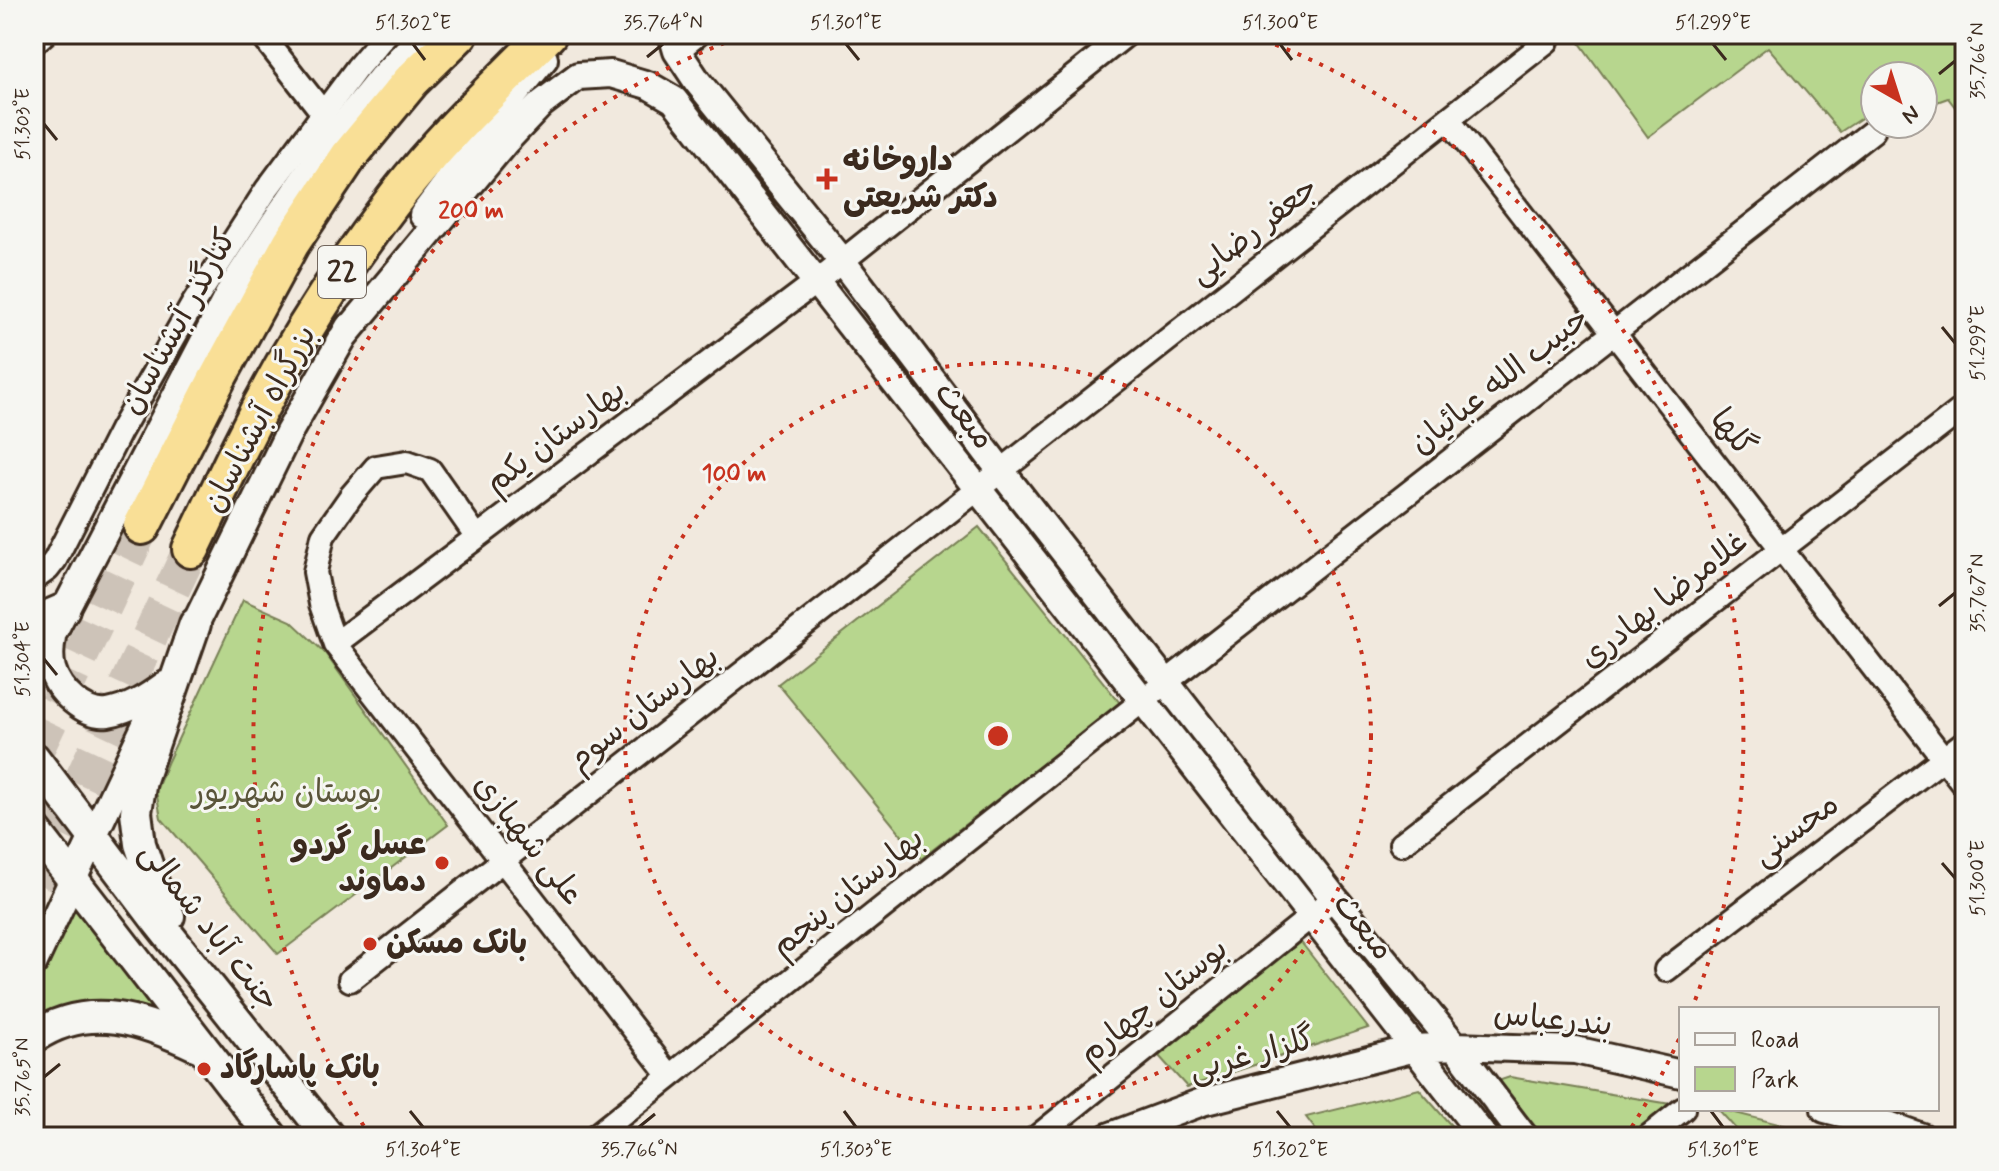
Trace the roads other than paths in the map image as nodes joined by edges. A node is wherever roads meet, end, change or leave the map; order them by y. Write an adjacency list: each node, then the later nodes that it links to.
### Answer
1 (261, 34): 11 (street)
2 (386, 34): 11 (street)
3 (424, 34): 26 (street, کنارگذر آبشناسان)
4 (459, 34): 21 (highway, بزرگراه آبشناسان / 22)
5 (548, 34): 23 (highway, بزرگراه آبشناسان / 22)
6 (565, 34): 17 (street)
7 (698, 34): 10 (street)
8 (1127, 34): 14 (street, بهارستان یکم)
9 (1547, 41): 12 (street, جعفر رضایی)
10 (675, 42): 14 (street, مبعث)
11 (323, 113): 25 (street)
12 (1448, 119): 16 (street, گلها); 19 (street, جعفر رضایی)
13 (1861, 140): 16 (street, حبیب الله عبائیان)
14 (842, 261): 15 (street, بهارستان یکم); 19 (street, مبعث)
15 (816, 282): 17 (street, مبعث); 20 (street, مبعث); 22 (street, بهارستان یکم)
16 (1614, 333): 24 (street, گلها); 30 (street, حبیب الله عبائیان)
17 (339, 342): 27 (street)
18 (1965, 407): 24 (street, غلامرضا بهادری)
19 (1001, 471): 20 (street, جعفر رضایی); 30 (street, مبعث)
20 (978, 489): 32 (street, مبعث); 40 (street, بهارستان سوم)
21 (142, 526)
22 (477, 537): 28 (street, بهارستان یکم); 28 (street, علی شهبازی)
23 (191, 549)
24 (1782, 549): 35 (street, گلها); 39 (street, غلامرضا بهادری)
25 (34, 579)
26 (50, 620): 29 (street, کنارگذر آبشناسان); 31 (street)
27 (195, 624): 31 (street); 47 (main road)
28 (335, 644): 40 (street, علی شهبازی)
29 (34, 669)
30 (1166, 682): 32 (street, حبیب الله عبائیان); 42 (street, مبعث)
31 (166, 684): 38 (street)
32 (1142, 700): 43 (street, مبعث); 53 (street, بهارستان پنجم)
33 (1965, 742): 35 (street, محسنی)
34 (34, 758): 38 (main road, جنت آباد شمالی)
35 (1944, 758): 36 (street, گلها); 45 (street, محسنی)
36 (1965, 786)
37 (34, 829): 41 (main road)
38 (93, 836): 41 (street); 47 (main road, جنت آباد شمالی)
39 (1401, 844)
40 (503, 860): 46 (street, بهارستان سوم); 53 (street, علی شهبازی)
41 (72, 880): 44 (street); 51 (main road)
42 (1334, 898): 43 (street, بوستان چهارم); 49 (street, مبعث)
43 (1311, 916): 50 (street, مبعث); 60 (street, بوستان چهارم)
44 (34, 962)
45 (1666, 970)
46 (350, 980)
47 (208, 985): 56 (main road, جنت آباد شمالی)
48 (34, 1037): 51 (main road)
49 (1455, 1046): 50 (street, بندرعباس); 52 (street, بندرعباس); 63 (street, مبعث)
50 (1416, 1048): 61 (street, گلزار غربی); 62 (street, مبعث)
51 (204, 1049): 57 (main road)
52 (1679, 1074)
53 (670, 1076): 59 (street, بهارستان پنجم)
54 (1680, 1111): 64 (street)
55 (1833, 1111): 65 (street)
56 (323, 1130): 58 (main road)
57 (272, 1137)
58 (284, 1137)
59 (594, 1137)
60 (1037, 1137)
61 (1108, 1137)
62 (1484, 1137)
63 (1524, 1137)
64 (1648, 1137)
65 (1922, 1137)

